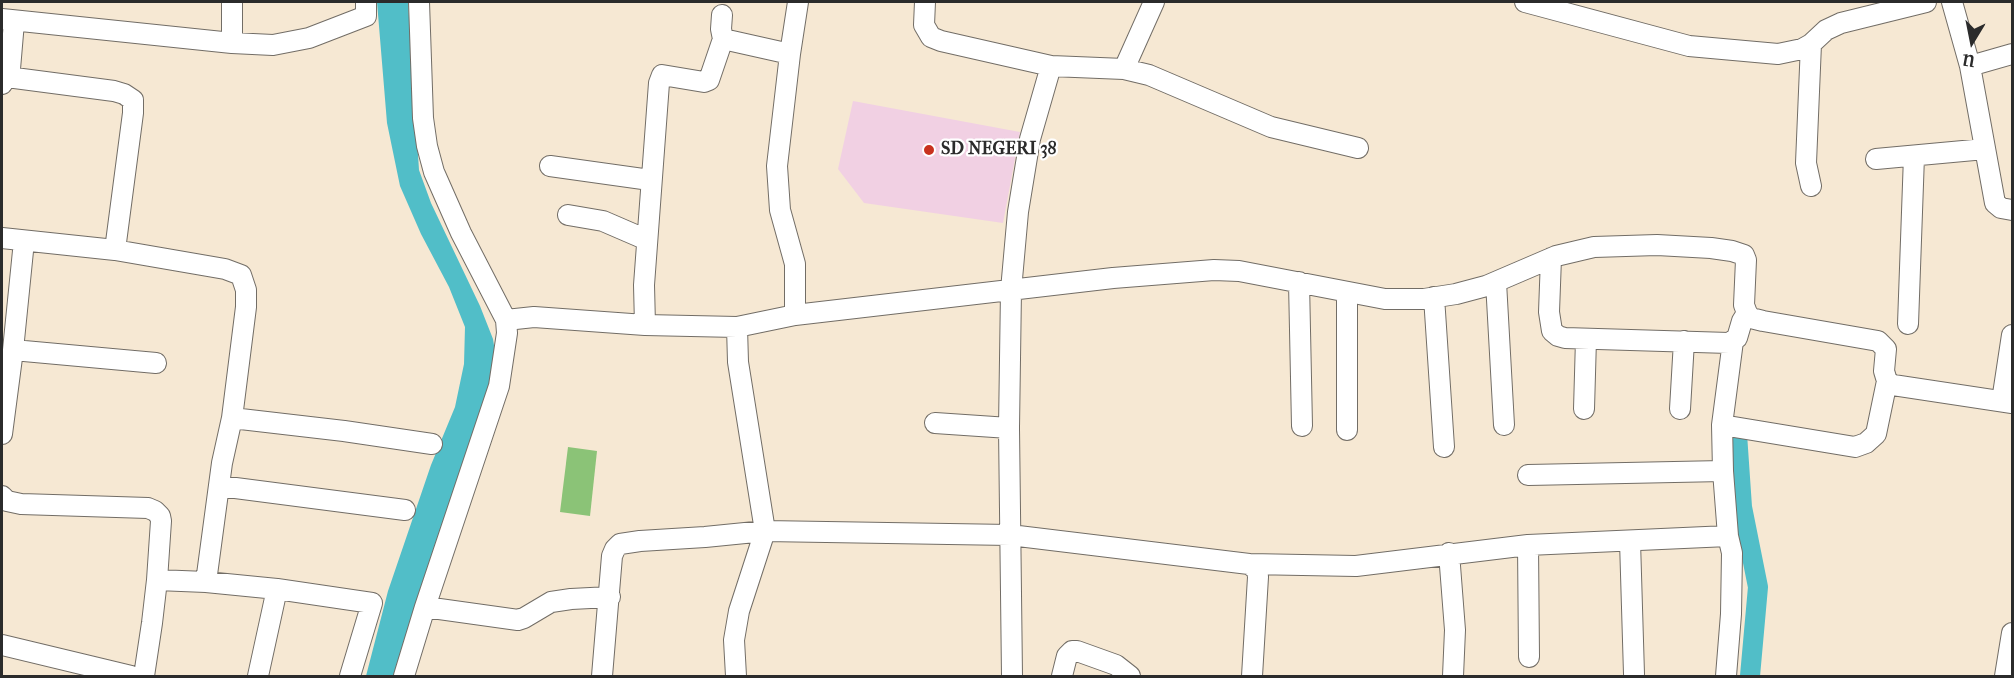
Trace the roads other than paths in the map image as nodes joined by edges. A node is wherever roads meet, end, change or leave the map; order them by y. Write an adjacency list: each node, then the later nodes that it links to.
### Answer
1 (232, 2): 13 (street)
2 (366, 2): 13 (street)
3 (419, 2): 42 (street)
4 (798, 2): 15 (street)
5 (926, 2): 17 (street)
6 (1154, 2): 19 (street)
7 (1525, 2): 14 (street)
8 (1926, 2): 14 (street)
9 (1952, 2): 18 (street)
10 (722, 15): 12 (street)
11 (8, 21): 13 (street); 20 (street)
12 (723, 39): 15 (street); 26 (street)
13 (232, 43)
14 (1811, 44): 27 (street)
15 (790, 54): 41 (street)
16 (2013, 54): 18 (street)
17 (1051, 66): 19 (street); 37 (street)
18 (1970, 66): 22 (street)
19 (1124, 69): 21 (street)
20 (4, 80): 33 (street)
21 (1358, 148)
22 (1985, 149): 23 (street); 28 (street)
23 (1914, 156): 24 (street); 43 (street)
24 (1876, 159)
25 (550, 166): 26 (street)
26 (650, 180): 31 (street)
27 (1811, 186)
28 (2013, 210)
29 (568, 215): 31 (street)
30 (2, 238): 32 (street)
31 (647, 240): 44 (street)
32 (24, 241): 33 (street); 50 (street)
33 (115, 250): 56 (street)
34 (1551, 258): 36 (street); 40 (street); 47 (street)
35 (1299, 282): 37 (street); 38 (street); 60 (street)
36 (1496, 282): 39 (street); 58 (street)
37 (1011, 290): 41 (street); 61 (street)
38 (1347, 292): 39 (street); 62 (street)
39 (1434, 297): 65 (street)
40 (1747, 313): 49 (street); 52 (street)
41 (795, 315): 45 (street)
42 (506, 320): 44 (street); 82 (street)
43 (1908, 324)
44 (645, 325): 45 (street)
45 (737, 327): 71 (street)
46 (2013, 335): 53 (street)
47 (1586, 339): 48 (street); 54 (street)
48 (1684, 341): 49 (street); 55 (street)
49 (1733, 341): 59 (street)
50 (13, 350): 51 (street); 63 (street)
51 (156, 363)
52 (1887, 381): 53 (street); 59 (street)
53 (2007, 402)
54 (1584, 409)
55 (1680, 410)
56 (232, 418): 64 (street); 68 (street)
57 (935, 423): 61 (street)
58 (1504, 424)
59 (1722, 425): 66 (street)
60 (1302, 426)
61 (1009, 428): 72 (street)
62 (1347, 430)
63 (2, 434)
64 (432, 444)
65 (1444, 447)
66 (1723, 471): 67 (street); 73 (street)
67 (1528, 475)
68 (220, 486): 70 (street); 79 (street)
69 (2, 496): 78 (street)
70 (405, 510)
71 (765, 531): 72 (street); 81 (street); 93 (street)
72 (1010, 535): 77 (street); 94 (street)
73 (1728, 536): 74 (street); 99 (street)
74 (1630, 541): 75 (street); 86 (street)
75 (1528, 545): 76 (street); 85 (street)
76 (1449, 553): 77 (street); 98 (street)
77 (1249, 564): 97 (street)
78 (157, 580): 79 (street); 88 (street)
79 (206, 582): 80 (street)
80 (277, 589): 89 (street); 90 (street)
81 (610, 597): 82 (street); 92 (street)
82 (425, 607): 91 (street)
83 (2013, 633): 100 (street)
84 (2, 645): 87 (street)
85 (1529, 657)
86 (1634, 674)
87 (131, 676)
88 (144, 676)
89 (258, 676)
90 (350, 676)
91 (404, 676)
92 (602, 676)
93 (736, 676)
94 (1012, 676)
95 (1062, 676): 96 (street)
96 (1130, 676)
97 (1252, 676)
98 (1453, 676)
99 (1726, 676)
100 (2005, 676)

